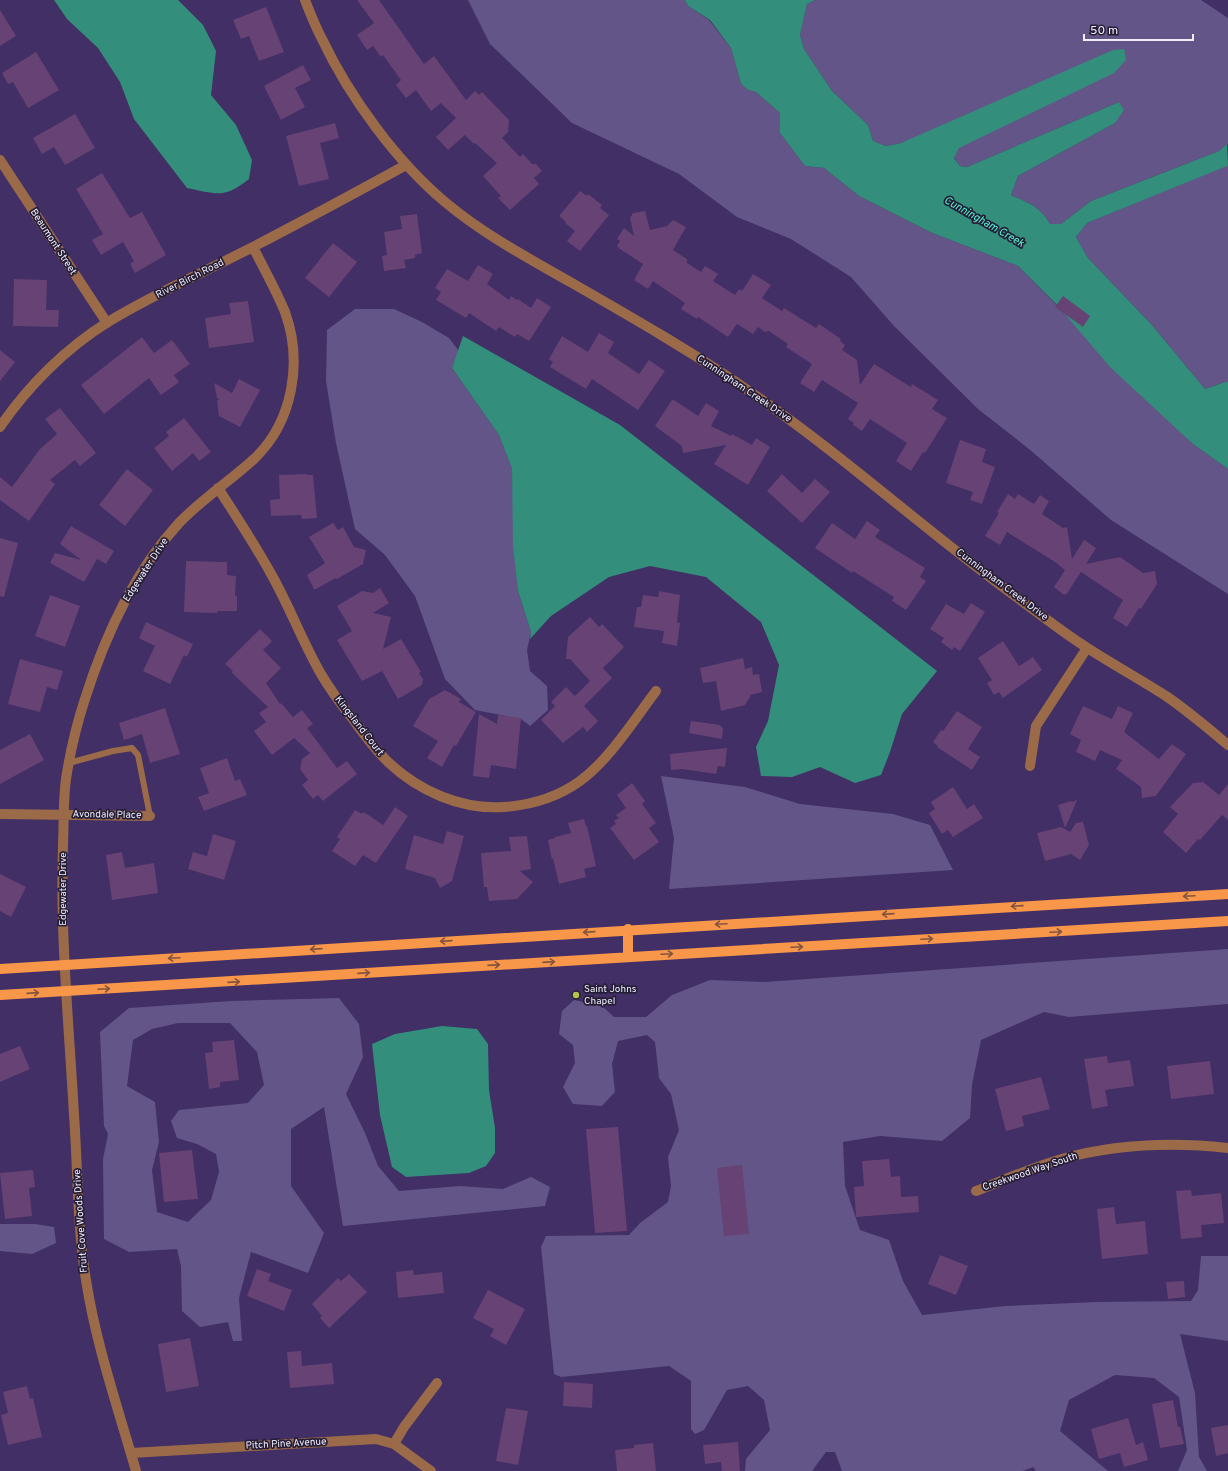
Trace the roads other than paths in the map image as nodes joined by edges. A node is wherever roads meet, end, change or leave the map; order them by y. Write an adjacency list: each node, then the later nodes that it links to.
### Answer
1 (305, 0): 3 (street, Cunningham Creek Drive)
2 (0, 160): 5 (street, Beaumont Street)
3 (406, 165): 4 (street, River Birch Road); 8 (street, Cunningham Creek Drive)
4 (253, 247): 5 (street, River Birch Road); 7 (street, Edgewater Drive)
5 (108, 323): 6 (street, River Birch Road)
6 (0, 427)
7 (218, 488): 9 (street, Kingsland Court); 11 (street, Edgewater Drive)
8 (1086, 648): 10 (street, Cunningham Creek Drive); 12 (street)
9 (656, 691)
10 (1228, 745)
11 (69, 763): 14 (street, Edgewater Drive); 15 (lane)
12 (1030, 766)
13 (0, 814): 14 (street, Avondale Place)
14 (65, 815): 15 (street, Avondale Place); 20 (street, Edgewater Drive)
15 (150, 816)
16 (1228, 894): 18 (main road, one-way to 18)
17 (1228, 921): 19 (main road, one-way to 17)
18 (628, 929): 19 (main road); 20 (main road, one-way to 20)
19 (628, 957): 22 (main road, one-way to 19)
20 (64, 965): 21 (main road); 22 (street, Fruit Cove Woods Drive)
21 (0, 969)
22 (65, 991): 23 (main road, one-way to 22); 28 (street, Fruit Cove Woods Drive)
23 (0, 995)
24 (1228, 1148): 25 (street, Creekwood Way South)
25 (976, 1191)
26 (437, 1383): 27 (street)
27 (394, 1444): 28 (street, Pitch Pine Avenue); 30 (street, Pitch Pine Avenue)
28 (131, 1454): 29 (street, Fruit Cove Woods Drive)
29 (136, 1471)
30 (431, 1471)

